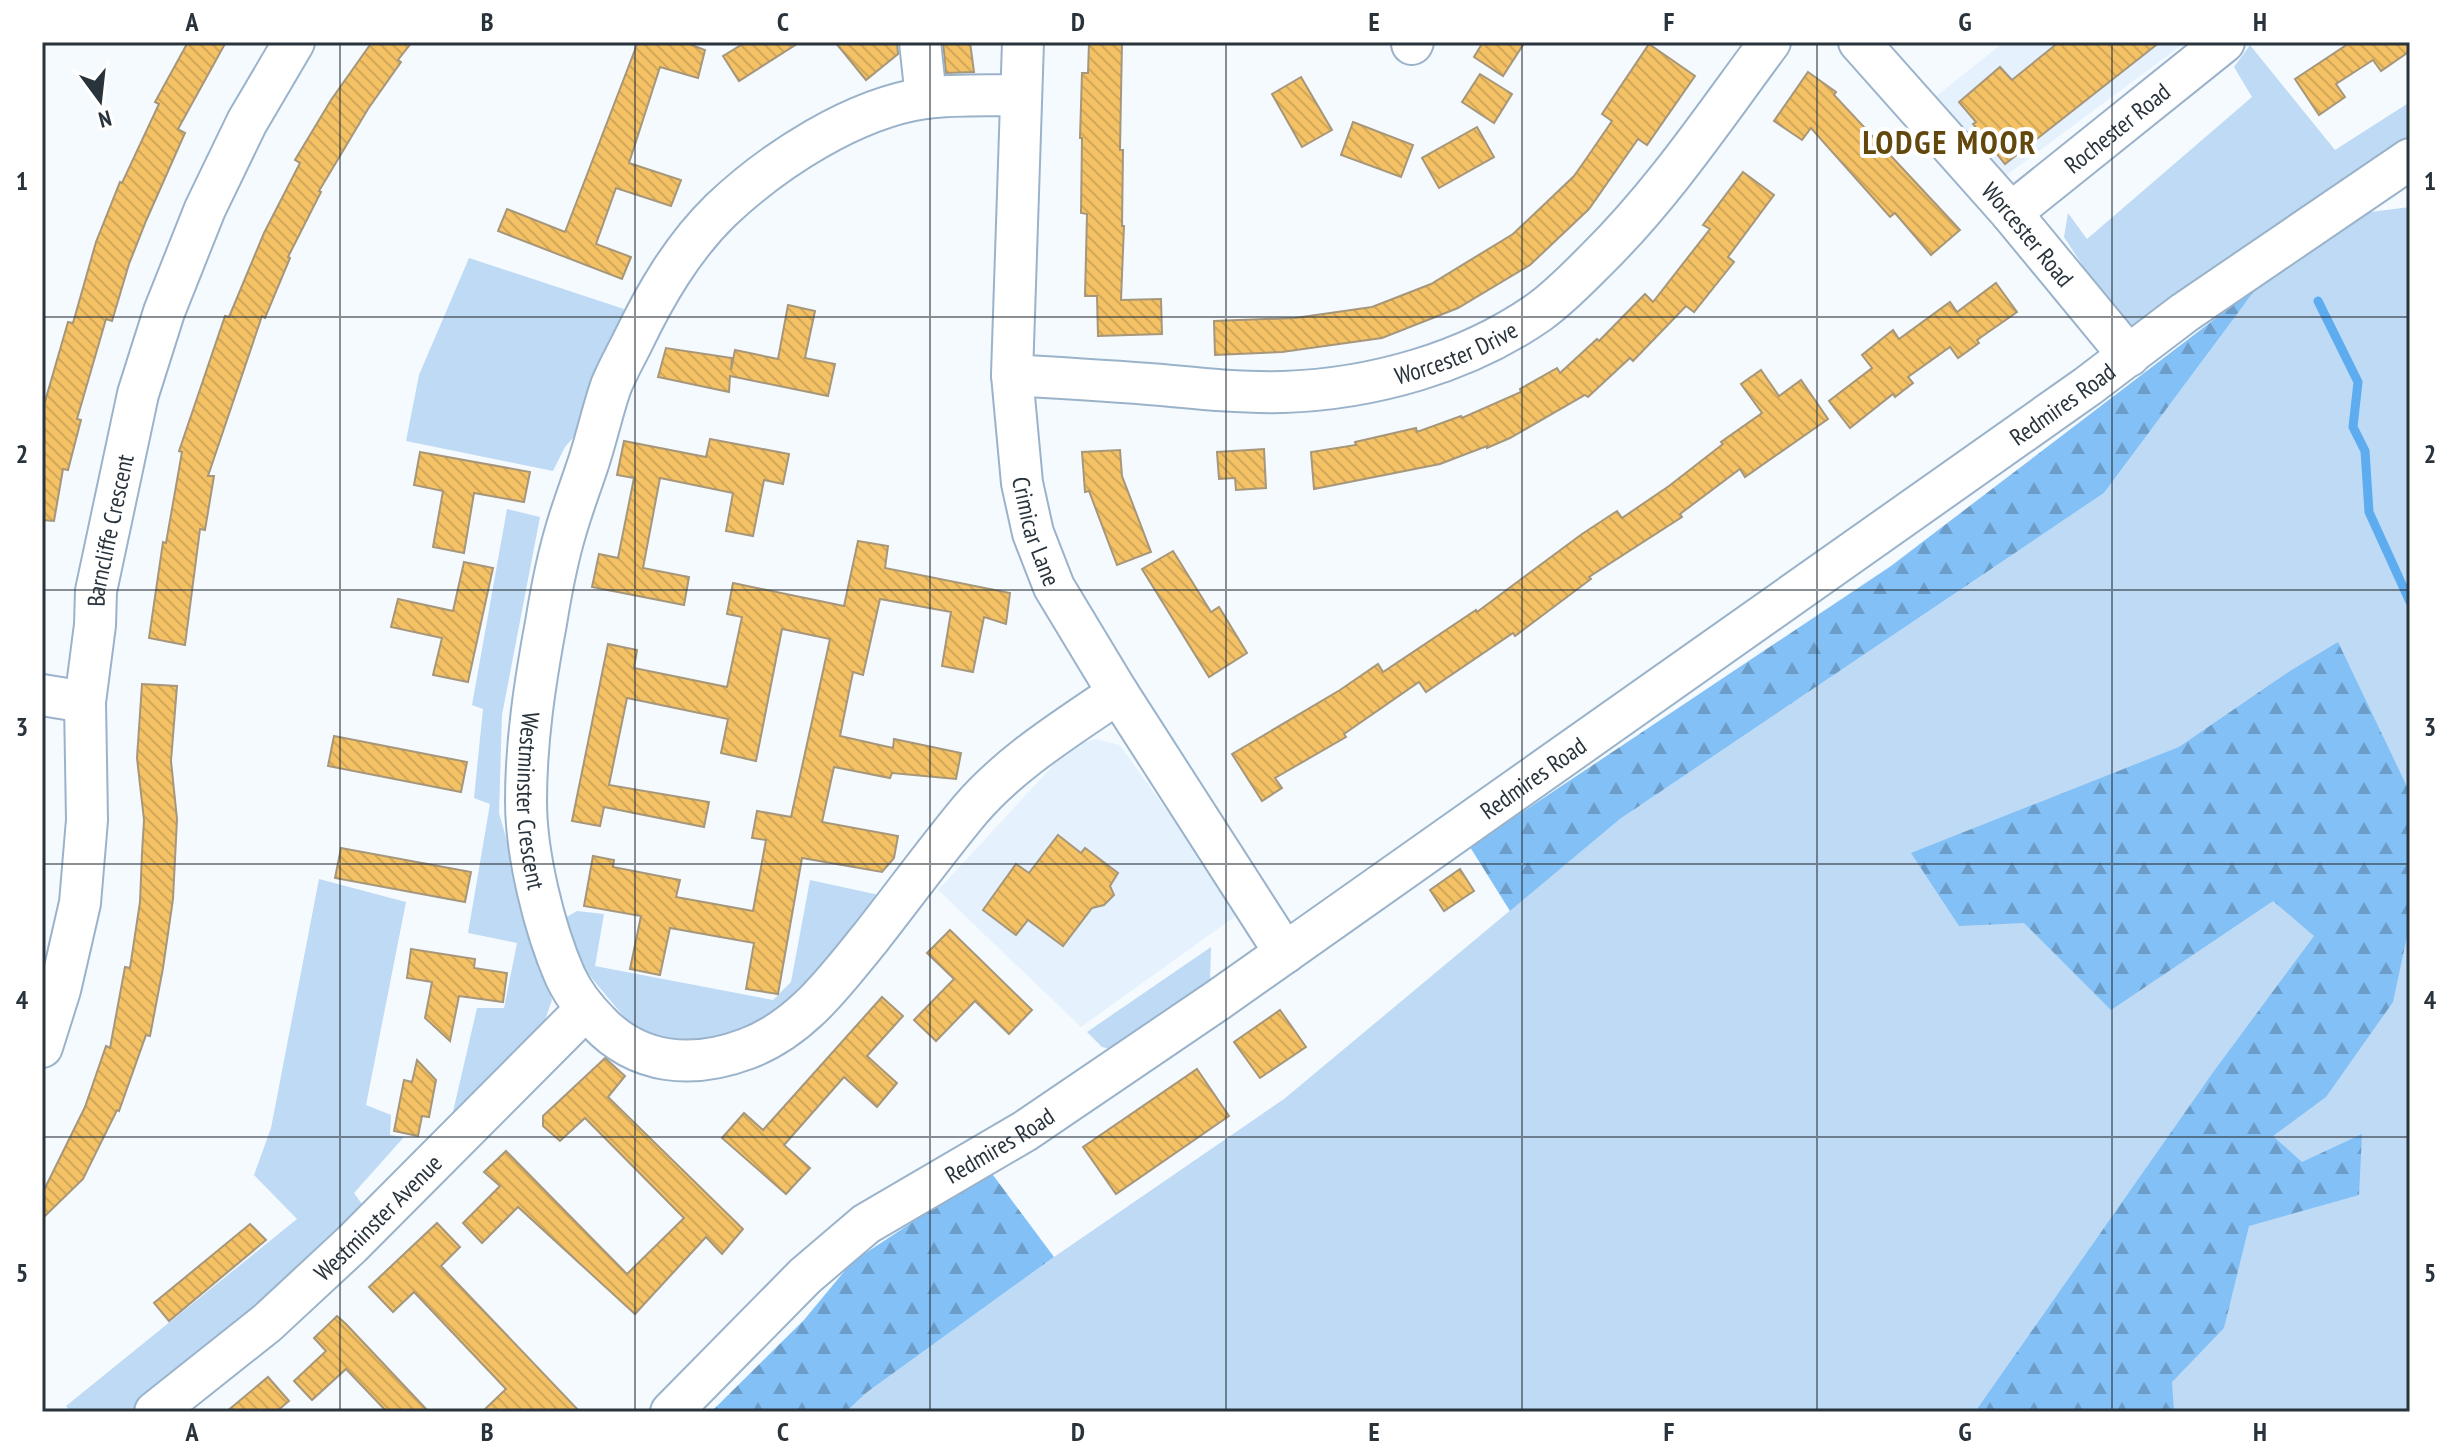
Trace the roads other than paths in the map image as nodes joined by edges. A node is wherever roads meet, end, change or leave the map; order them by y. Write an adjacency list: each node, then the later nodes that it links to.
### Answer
1 (294, 42): 15 (street, Barncliffe Crescent)
2 (920, 42): 8 (street)
3 (1023, 42): 7 (street, Crimicar Lane)
4 (1770, 42): 12 (street, Worcester Drive)
5 (1859, 42): 10 (street, Worcester Road)
6 (2224, 42): 10 (street, Rochester Road)
7 (1021, 95): 8 (street, Westminster Crescent); 12 (street, Crimicar Lane)
8 (926, 98): 17 (street, Westminster Crescent)
9 (2410, 159): 11 (street, Redmires Road)
10 (2011, 213): 11 (street, Worcester Road)
11 (2129, 356): 16 (street, Redmires Road)
12 (1012, 375): 13 (street, Crimicar Lane)
13 (1118, 693): 16 (street, Crimicar Lane); 17 (street, Westminster Crescent)
14 (42, 695): 15 (street)
15 (85, 702): 18 (street, Barncliffe Crescent)
16 (1285, 953): 20 (street, Redmires Road)
17 (586, 1009): 19 (street, Westminster Avenue)
18 (42, 1047)
19 (155, 1412)
20 (671, 1412)

